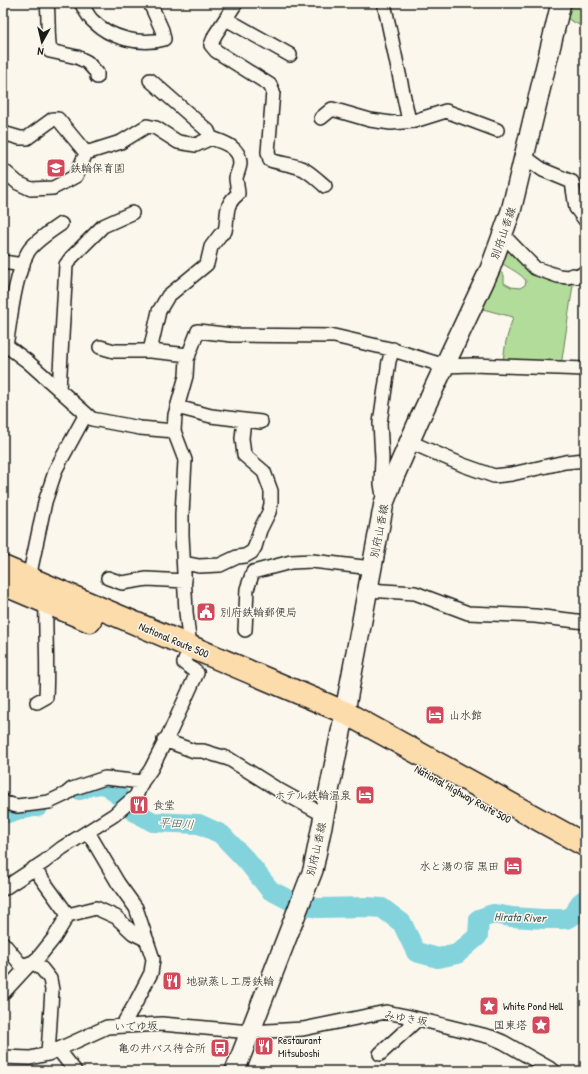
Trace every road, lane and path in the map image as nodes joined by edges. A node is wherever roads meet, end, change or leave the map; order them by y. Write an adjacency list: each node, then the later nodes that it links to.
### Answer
1 (47, 3): 9 (street)
2 (81, 3): 3 (street)
3 (150, 3)
4 (236, 3): 7 (street)
5 (384, 3): 12 (street)
6 (561, 3): 17 (main road, 別府山香線)
7 (226, 19): 8 (street); 19 (street)
8 (290, 55)
9 (97, 76)
10 (150, 80): 15 (street)
11 (322, 118): 12 (street)
12 (409, 122): 13 (street)
13 (497, 130)
14 (3, 133): 16 (street)
15 (211, 138): 16 (street); 30 (street)
16 (86, 153): 18 (street)
17 (525, 158): 21 (street); 23 (main road, 別府山香線)
18 (3, 170)
19 (325, 186)
20 (132, 213): 34 (street)
21 (585, 220)
22 (61, 224): 25 (street)
23 (502, 236): 26 (street); 32 (main road, 別府山香線)
24 (3, 262): 25 (street)
25 (23, 265): 27 (street)
26 (585, 272)
27 (5, 345): 34 (street)
28 (100, 347): 30 (street)
29 (393, 349): 31 (street); 32 (street); 42 (street)
30 (150, 350): 31 (street)
31 (189, 354): 35 (street)
32 (445, 366): 33 (street); 40 (main road, 別府山香線)
33 (585, 368)
34 (59, 390): 36 (street)
35 (177, 407): 37 (street); 39 (street)
36 (86, 414): 39 (street); 46 (street)
37 (244, 420): 38 (street); 43 (street)
38 (261, 422)
39 (174, 431): 43 (street)
40 (410, 442): 41 (street); 42 (main road, 別府山香線)
41 (585, 460)
42 (384, 503): 45 (main road, 別府山香線)
43 (184, 563): 48 (street)
44 (3, 567): 46 (highway, National Route 500)
45 (372, 568): 50 (main road, 別府山香線); 53 (street)
46 (30, 578): 54 (highway, National Route 500)
47 (108, 578): 48 (street)
48 (185, 581): 54 (street)
49 (3, 584): 51 (highway, National Route 500)
50 (368, 590): 52 (street); 56 (main road, 別府山香線)
51 (46, 602): 54 (highway, National Route 500); 55 (street)
52 (584, 621)
53 (245, 630)
54 (188, 654): 56 (highway, National Route 500); 57 (street)
55 (37, 702)
56 (343, 719): 60 (main road, 別府山香線); 62 (highway, National Highway Route 500); 63 (highway, National Highway Route 500)
57 (164, 740): 58 (street); 60 (street)
58 (142, 782): 59 (street); 61 (street)
59 (3, 801)
60 (324, 815): 73 (main road, 別府山香線)
61 (88, 832): 64 (street); 67 (street)
62 (585, 845)
63 (585, 862)
64 (34, 868): 65 (street); 66 (street)
65 (3, 889)
66 (68, 915): 67 (street); 69 (street)
67 (147, 940): 72 (street)
68 (3, 943): 69 (street)
69 (33, 962): 70 (street); 74 (street)
70 (3, 993)
71 (418, 1019): 73 (street, みゆき坂); 75 (street); 79 (street, みゆき坂)
72 (122, 1026): 73 (street, いでゆ坂); 74 (street, いでゆ坂)
73 (250, 1032): 78 (main road, 別府山香線)
74 (53, 1052): 76 (street, いでゆ坂); 77 (street)
75 (380, 1054)
76 (3, 1057)
77 (75, 1071)
78 (235, 1071)
79 (554, 1071)

